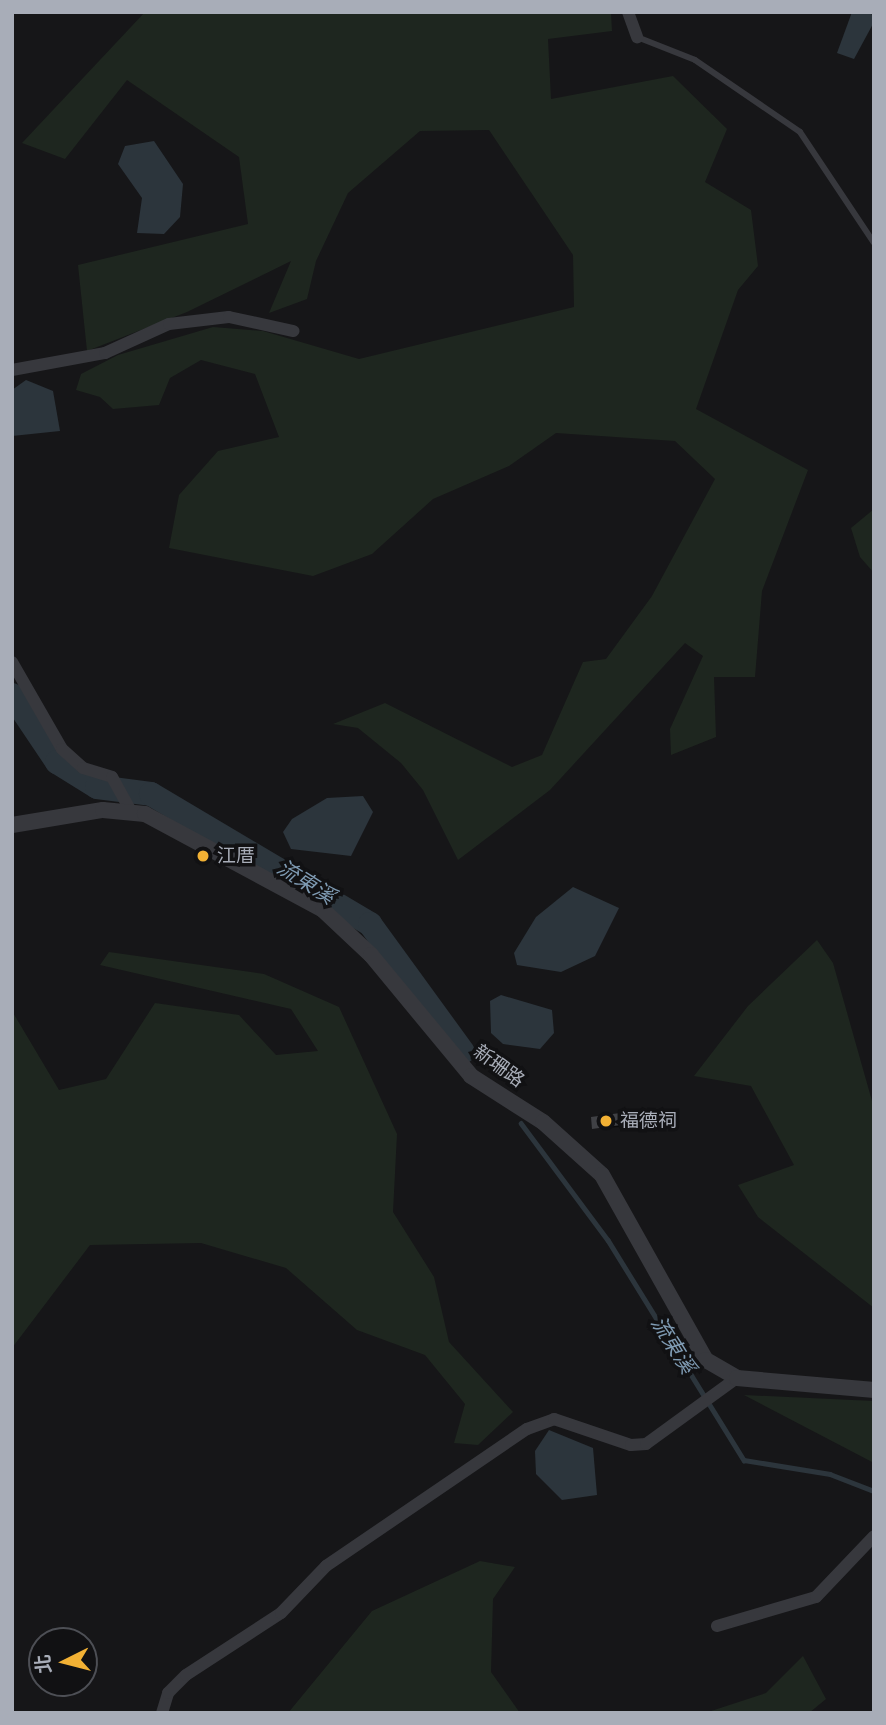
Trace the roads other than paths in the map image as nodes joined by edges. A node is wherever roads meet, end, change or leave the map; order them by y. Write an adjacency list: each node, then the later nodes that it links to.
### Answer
1 (628, 12): 2 (street)
2 (637, 37): 3 (lane)
3 (874, 243)
4 (293, 331): 5 (street)
5 (12, 370)
6 (12, 662): 7 (street)
7 (129, 805): 8 (street); 9 (street, 新珊路)
8 (12, 825)
9 (737, 1378): 10 (street, 新珊路); 13 (street)
10 (874, 1390)
11 (874, 1536): 12 (street)
12 (716, 1626)
13 (162, 1713)

